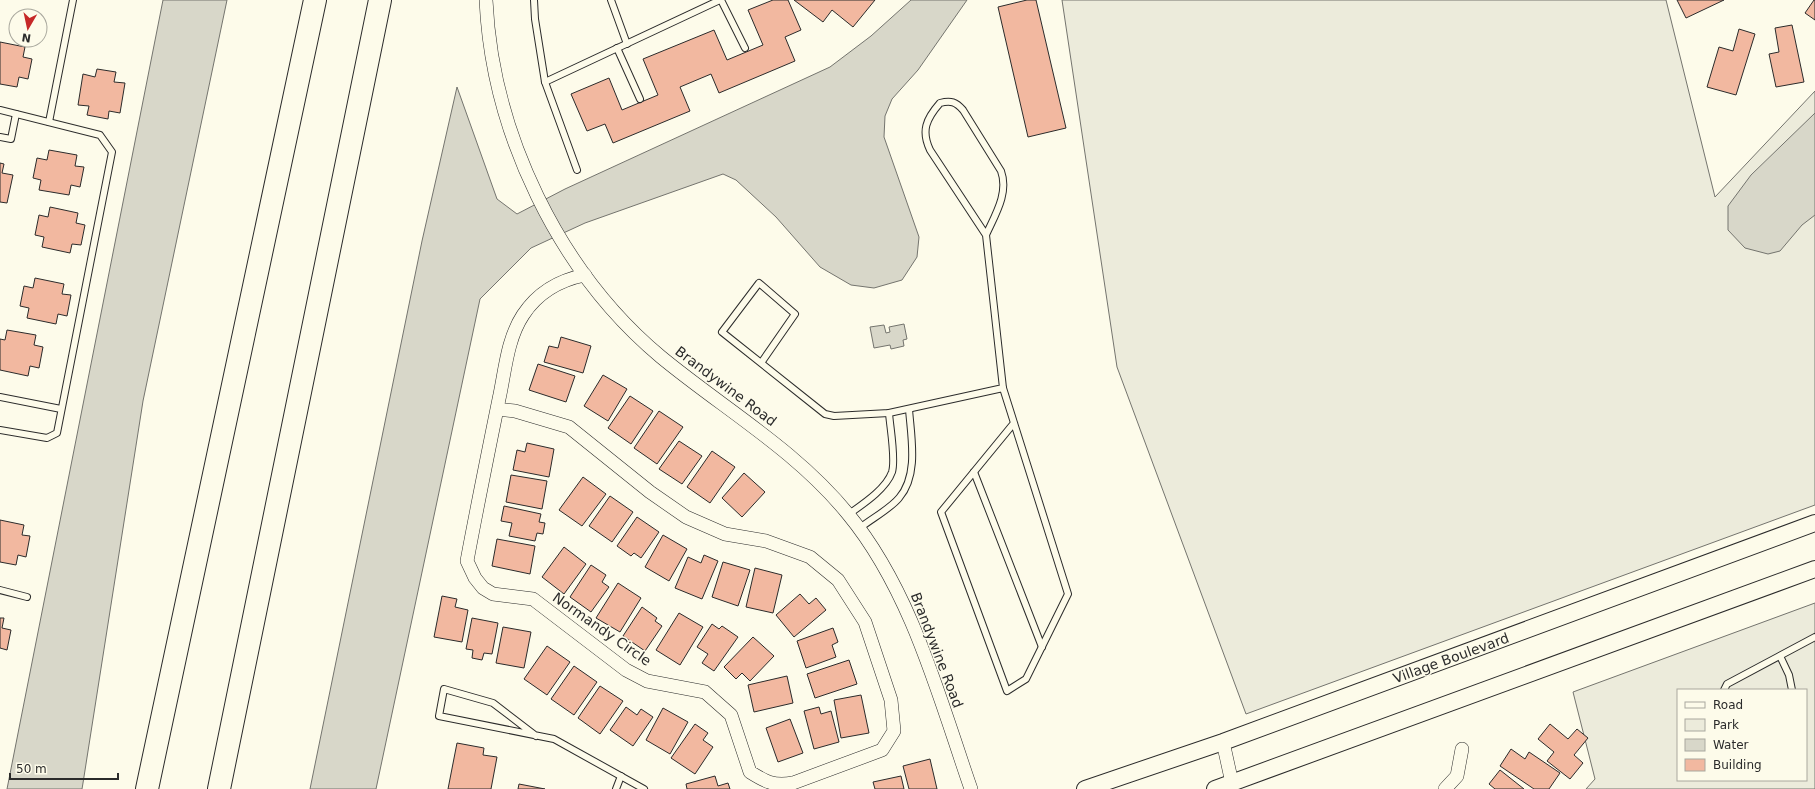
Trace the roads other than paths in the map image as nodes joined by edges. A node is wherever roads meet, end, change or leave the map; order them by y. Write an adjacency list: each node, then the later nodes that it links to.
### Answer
1 (73, 0): 15 (lane)
2 (315, 0): 46 (highway)
3 (380, 0): 47 (highway)
4 (486, 0): 19 (street, Brandywine Road)
5 (534, 0): 11 (lane)
6 (611, 0): 8 (lane)
7 (721, 0): 8 (lane); 10 (lane)
8 (626, 44): 9 (lane)
9 (617, 48): 11 (lane); 12 (lane)
10 (745, 48)
11 (545, 82): 17 (lane)
12 (640, 99)
13 (0, 110): 14 (lane)
14 (16, 114): 15 (lane); 16 (lane)
15 (49, 122): 23 (lane)
16 (0, 137)
17 (577, 170)
18 (986, 236): 18 (lane); 21 (lane)
19 (585, 275): 24 (street, Normandy Circle); 30 (street, Brandywine Road)
20 (760, 363): 20 (lane); 26 (lane)
21 (1003, 388): 25 (lane); 27 (lane)
22 (0, 397): 23 (lane)
23 (61, 409): 28 (lane)
24 (497, 409): 24 (street, Normandy Circle)
25 (909, 409): 26 (lane); 32 (lane)
26 (889, 413): 30 (lane)
27 (1014, 423): 29 (lane); 37 (lane)
28 (0, 430)
29 (974, 472): 37 (lane); 37 (lane)
30 (849, 514): 32 (street, Brandywine Road)
31 (1815, 523): 42 (street, Village Boulevard)
32 (860, 528): 50 (street, Brandywine Road)
33 (1815, 569): 45 (street)
34 (0, 590): 35 (lane)
35 (27, 597)
36 (1815, 637): 38 (lane)
37 (1042, 647)
38 (1780, 656): 39 (lane); 40 (lane)
39 (1726, 687)
40 (1792, 689)
41 (536, 736): 41 (lane); 44 (lane)
42 (1223, 742): 45 (street); 51 (street, Village Boulevard)
43 (1462, 749): 53 (street)
44 (621, 776): 48 (lane); 49 (lane)
45 (1234, 787): 52 (street)
46 (147, 789)
47 (219, 789)
48 (616, 789)
49 (644, 789)
50 (971, 789)
51 (1085, 789)
52 (1215, 789)
53 (1445, 789)

